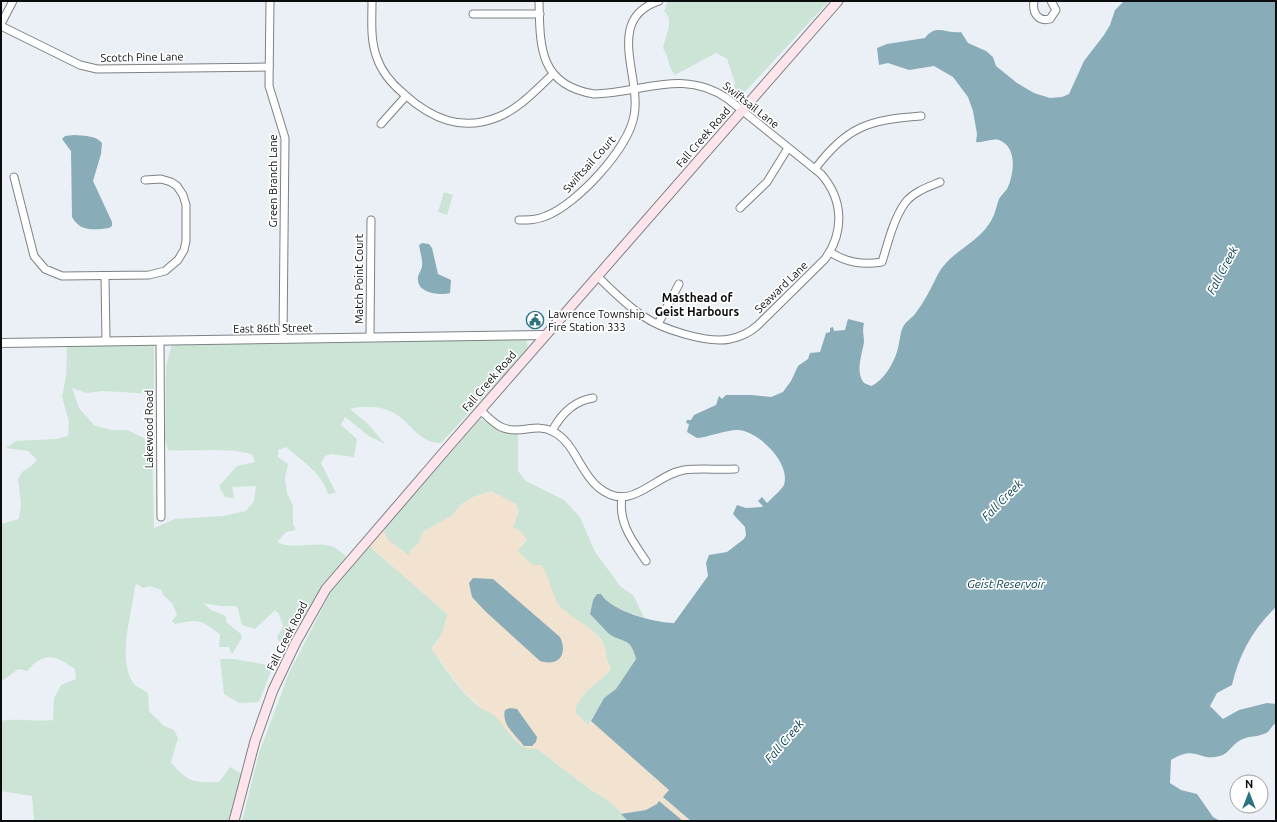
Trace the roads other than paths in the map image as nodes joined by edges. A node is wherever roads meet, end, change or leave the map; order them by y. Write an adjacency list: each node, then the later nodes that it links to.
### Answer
1 (12, 1): 11 (street)
2 (270, 1): 12 (street, Green Branch Lane)
3 (372, 1): 15 (street)
4 (539, 1): 10 (street)
5 (660, 1): 14 (street, Swiftsail Court)
6 (838, 1): 16 (main road, Fall Creek Road)
7 (1034, 1): 8 (street)
8 (1051, 1)
9 (474, 14): 10 (street)
10 (540, 14): 13 (street)
11 (1, 25): 12 (street, Scotch Pine Lane)
12 (269, 67): 34 (street, Green Branch Lane)
13 (553, 74): 14 (street, Swiftsail Lane); 15 (street)
14 (635, 88): 16 (street, Swiftsail Lane); 26 (street, Swiftsail Court)
15 (406, 96): 18 (street)
16 (742, 111): 19 (street, Swiftsail Lane); 29 (main road, Fall Creek Road)
17 (921, 116): 20 (street)
18 (381, 124)
19 (788, 148): 20 (street, Swiftsail Lane); 24 (street)
20 (815, 169): 27 (street, Swiftsail Lane)
21 (14, 177): 28 (street)
22 (145, 180): 28 (street)
23 (940, 182): 27 (street)
24 (740, 208)
25 (371, 220): 33 (street, Match Point Court)
26 (519, 220)
27 (830, 252): 31 (street, Seaward Lane)
28 (105, 276): 35 (street)
29 (597, 276): 31 (street, Seaward Lane); 32 (main road, Fall Creek Road)
30 (679, 284): 31 (street)
31 (658, 324)
32 (545, 335): 33 (street, East 86th Street); 39 (main road, Fall Creek Road)
33 (370, 337): 34 (street, East 86th Street)
34 (283, 338): 36 (street, East 86th Street)
35 (106, 341): 36 (street, East 86th Street); 37 (street, East 86th Street)
36 (160, 341): 43 (street, Lakewood Road)
37 (1, 343)
38 (593, 398): 40 (street)
39 (480, 410): 40 (street); 45 (main road, Fall Creek Road)
40 (552, 431): 42 (street)
41 (736, 469): 42 (street)
42 (622, 497): 44 (street)
43 (161, 517)
44 (646, 561)
45 (234, 821)

